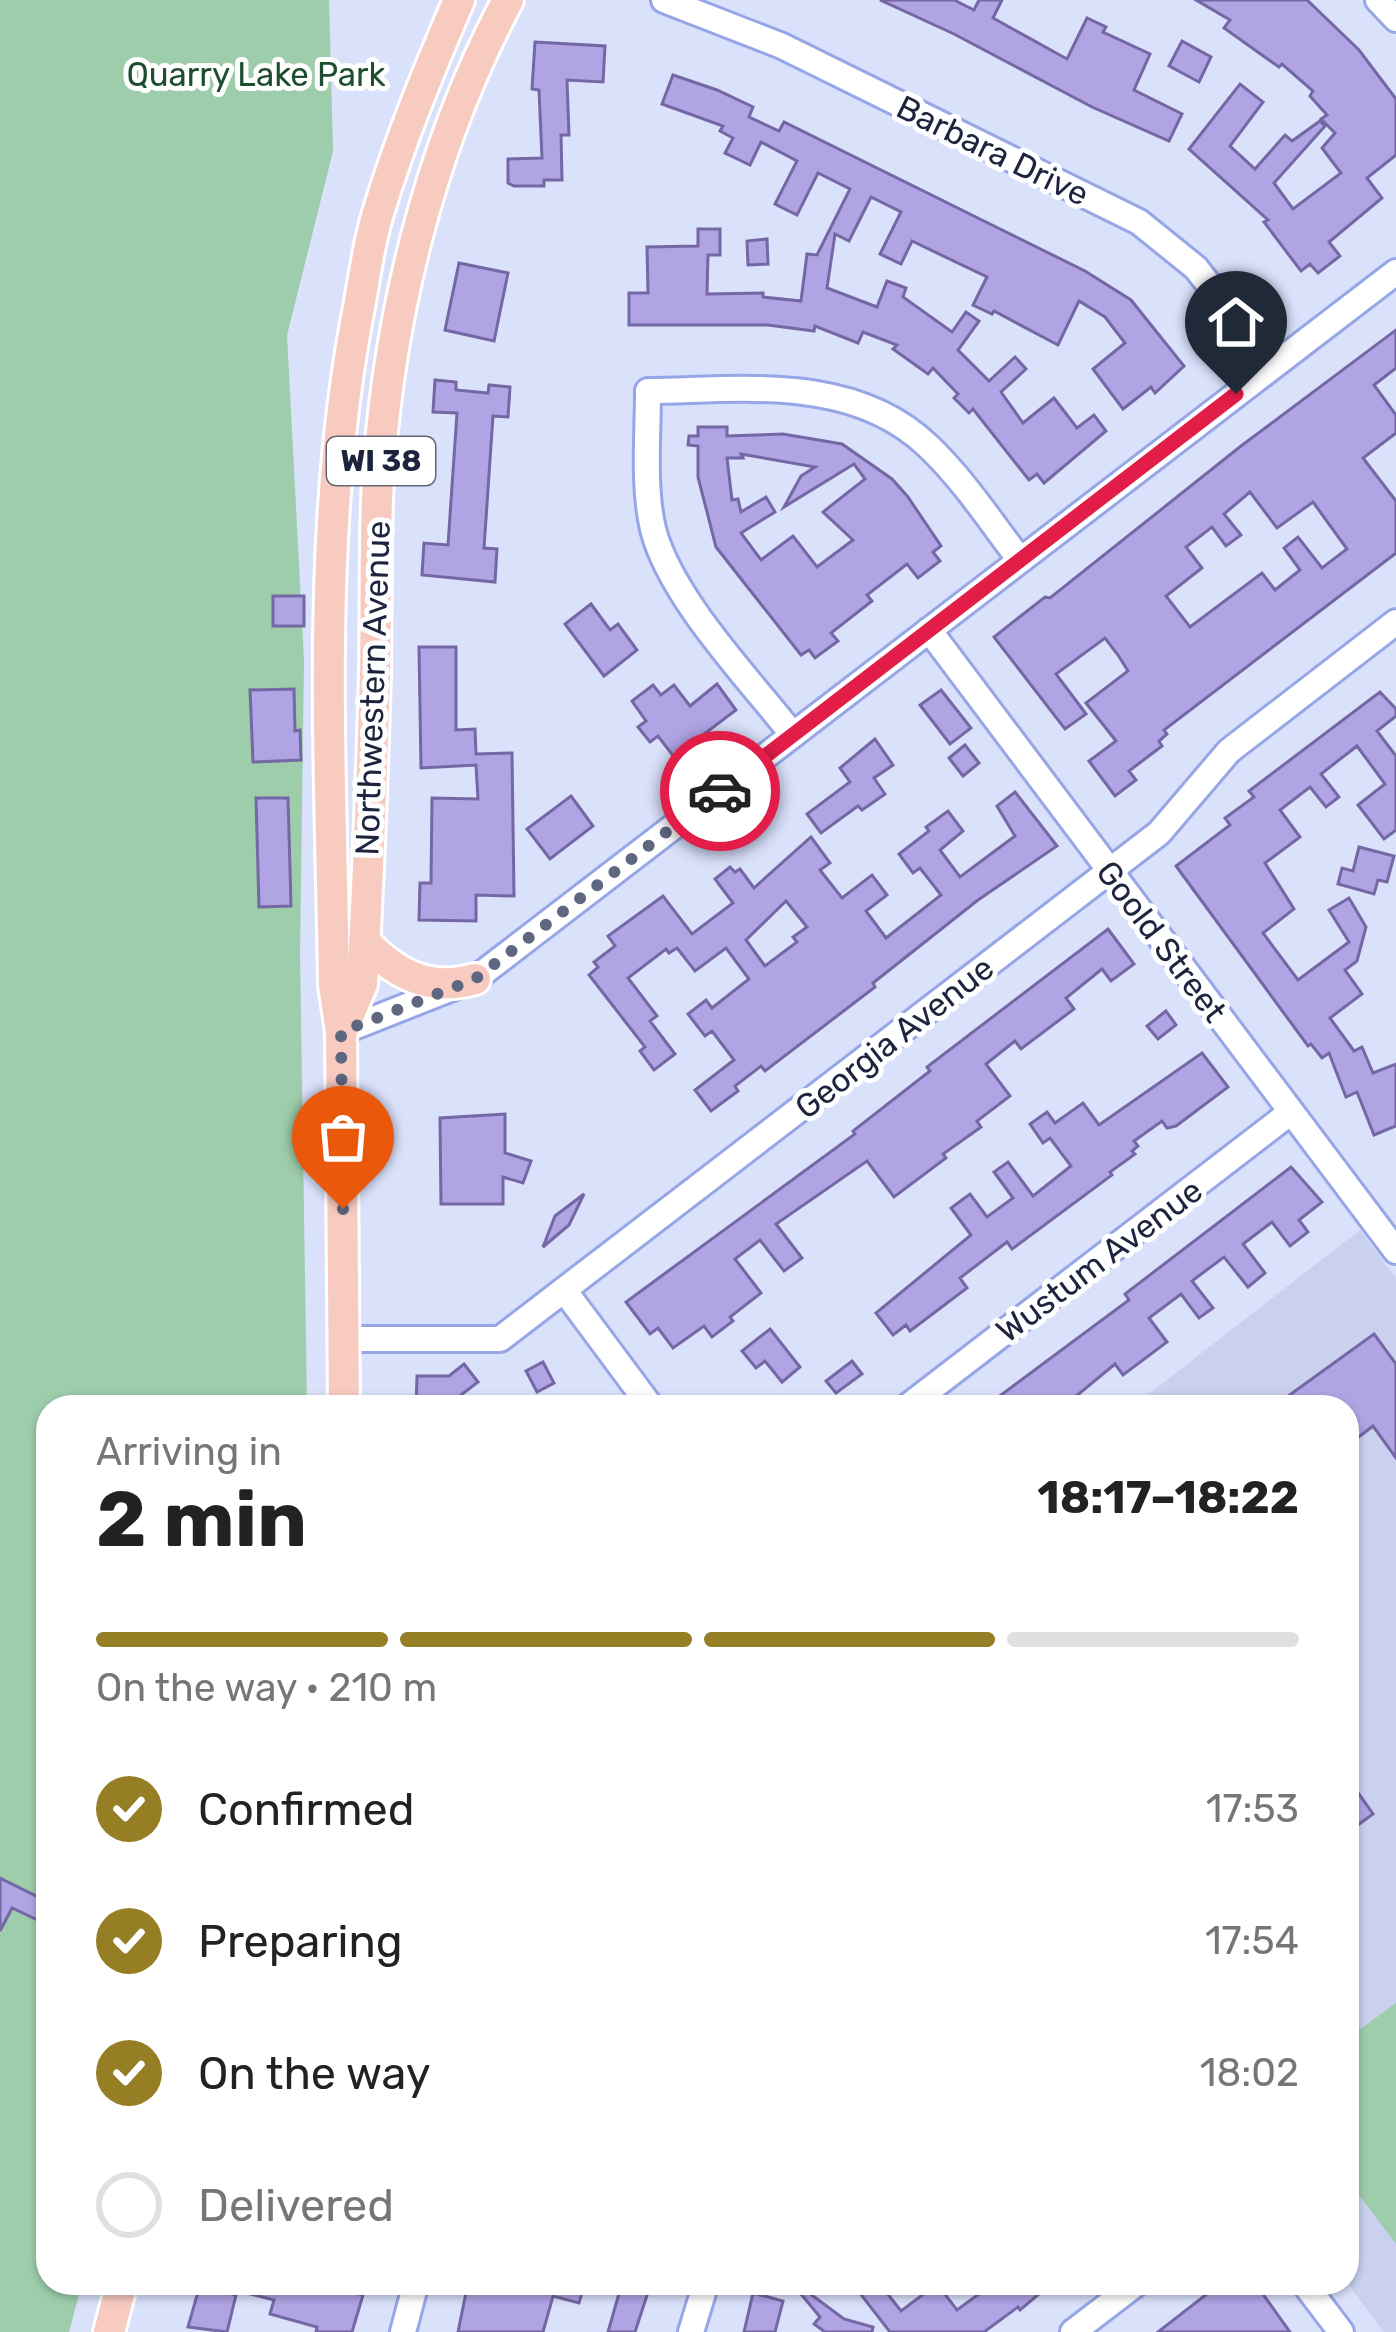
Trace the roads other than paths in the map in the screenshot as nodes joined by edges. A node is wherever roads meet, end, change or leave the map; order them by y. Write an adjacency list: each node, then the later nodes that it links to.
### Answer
1 (459, 0): 15 (main road, Northwestern Avenue / WI 38)
2 (508, 0): 13 (main road, Northwestern Avenue / WI 38)
3 (664, 0): 7 (street, Barbara Drive)
4 (1378, 0): 5 (street)
5 (1396, 19)
6 (1396, 272): 7 (street)
7 (1272, 367): 8 (street)
8 (1020, 560): 10 (street); 11 (street)
9 (1396, 622): 12 (street, Georgia Avenue)
10 (929, 630): 11 (street); 12 (street, Goold Street)
11 (793, 735): 14 (street)
12 (1110, 871): 16 (street, Goold Street); 18 (street, Georgia Avenue)
13 (365, 942): 14 (main road); 15 (main road, Northwestern Avenue / WI 38)
14 (475, 979): 15 (street)
15 (341, 1032): 19 (main road, Northwestern Avenue / WI 38)
16 (1292, 1112): 17 (street, Goold Street); 22 (street, Wustum Avenue)
17 (1396, 1251)
18 (564, 1290): 19 (street, Georgia Avenue); 21 (street)
19 (344, 1339): 20 (main road, Northwestern Avenue / WI 38)
20 (344, 1395)
21 (642, 1395)
22 (923, 1395)
23 (119, 2295): 28 (main road)
24 (413, 2295): 29 (street)
25 (702, 2295): 30 (street)
26 (1121, 2295): 31 (street)
27 (1313, 2295): 32 (street)
28 (109, 2332)
29 (403, 2332)
30 (691, 2332)
31 (1073, 2332)
32 (1341, 2332)

